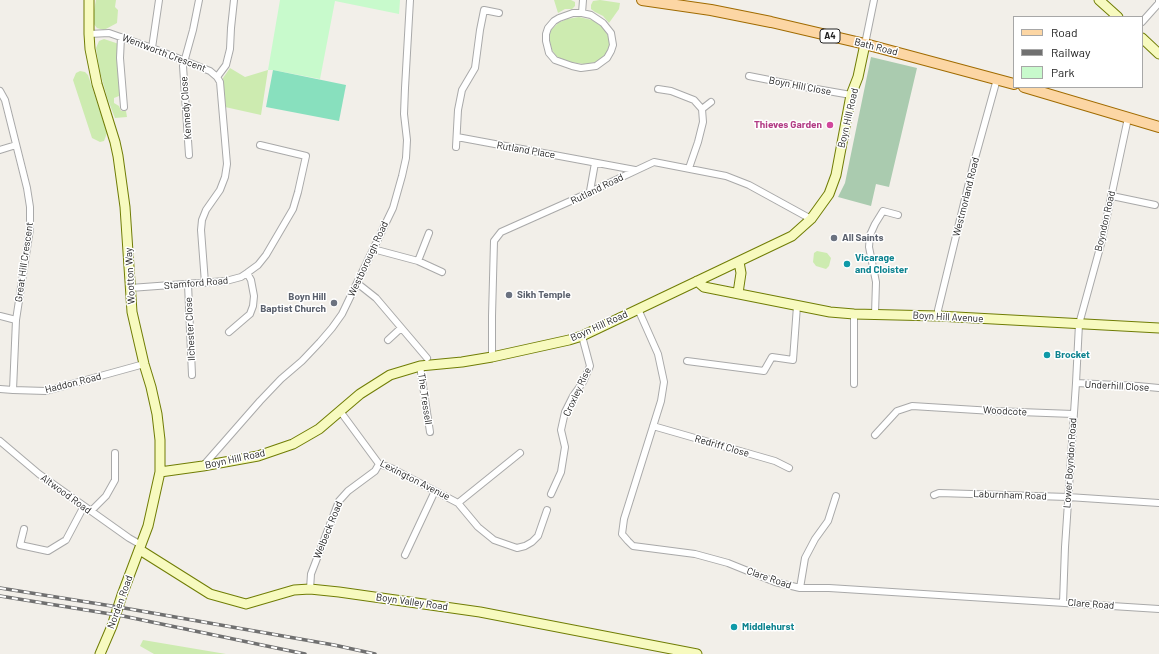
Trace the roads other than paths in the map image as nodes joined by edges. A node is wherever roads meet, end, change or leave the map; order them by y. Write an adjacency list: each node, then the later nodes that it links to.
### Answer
1 (90, 0): 15 (street, Wootton Way)
2 (159, 0): 19 (street)
3 (199, 0): 21 (street, Kennedy Close)
4 (234, 0): 23 (street)
5 (410, 0): 50 (street, Westborough Road)
6 (583, 0): 12 (street)
7 (642, 0): 18 (main road, Bath Road / A4)
8 (874, 0): 18 (street)
9 (1099, 0): 13 (street)
10 (1159, 0): 14 (street)
11 (499, 13): 35 (street)
12 (582, 13): 12 (street)
13 (1117, 16)
14 (1143, 21)
15 (89, 34): 16 (street, Wentworth Crescent); 59 (street, Wootton Way)
16 (121, 37): 19 (street, Wentworth Crescent); 31 (street)
17 (1143, 39): 20 (street)
18 (865, 44): 24 (main road, Bath Road / A4); 29 (street, Boyn Hill Road)
19 (152, 48): 21 (street, Wentworth Crescent)
20 (1159, 54)
21 (185, 60): 23 (street, Wentworth Crescent); 40 (street, Kennedy Close)
22 (749, 76): 29 (street, Boyn Hill Close)
23 (217, 77): 56 (street, Wentworth Crescent)
24 (997, 79): 25 (main road, Bath Road / A4); 66 (street, Westmorland Road)
25 (1013, 84)
26 (1027, 88): 33 (main road)
27 (658, 89): 32 (street)
28 (0, 91): 36 (street, Great Hill Crescent)
29 (851, 95): 48 (street, Boyn Hill Road)
30 (711, 102): 32 (street)
31 (124, 107)
32 (702, 109): 42 (street)
33 (1128, 118): 34 (main road); 45 (street, Boyndon Road)
34 (1159, 127)
35 (457, 137): 38 (street); 41 (street, Rutland Place)
36 (16, 145): 39 (street); 67 (street, Great Hill Crescent)
37 (260, 145): 54 (street, Stamford Road)
38 (456, 147)
39 (0, 150)
40 (189, 155)
41 (595, 163): 43 (street, Rutland Place); 44 (street)
42 (689, 168): 43 (street, Rutland Road); 48 (street, Rutland Road)
43 (635, 170): 44 (street, Rutland Road)
44 (590, 192): 74 (street, Rutland Road)
45 (1112, 196): 46 (street); 68 (street, Boyndon Road)
46 (1155, 204)
47 (898, 216): 64 (street)
48 (811, 219): 52 (street, Boyn Hill Road)
49 (430, 233): 51 (street)
50 (373, 249): 51 (street); 57 (street, Westborough Road)
51 (418, 262): 53 (street)
52 (739, 262): 55 (street, Boyn Hill Road); 60 (street)
53 (442, 272)
54 (247, 273): 56 (street, Stamford Road); 71 (street)
55 (697, 281): 60 (street, Boyn Hill Avenue); 62 (street, Boyn Hill Road)
56 (205, 283): 58 (street, Stamford Road)
57 (357, 283): 69 (street); 96 (street, Westborough Road)
58 (188, 284): 59 (street, Stamford Road); 79 (street, Ilchester Close)
59 (130, 288): 77 (street, Wootton Way)
60 (738, 293): 61 (street, Boyn Hill Avenue)
61 (797, 306): 63 (street, Boyn Hill Avenue); 76 (street)
62 (638, 309): 72 (street, Boyn Hill Road); 89 (street, Clare Road)
63 (854, 314): 64 (street, Boyn Hill Avenue); 81 (street)
64 (875, 314): 66 (street, Boyn Hill Avenue)
65 (0, 316): 67 (street)
66 (938, 316): 68 (street, Boyn Hill Avenue)
67 (16, 320): 84 (street, Great Hill Crescent)
68 (1079, 324): 70 (street, Boyn Hill Avenue); 80 (street, Lower Boyndon Road)
69 (401, 328): 73 (street); 75 (street)
70 (1159, 328)
71 (229, 332)
72 (582, 336): 74 (street, Boyn Hill Road); 100 (street, Croxley Rise)
73 (388, 340)
74 (492, 356): 78 (street, Boyn Hill Road)
75 (427, 358)
76 (687, 361)
77 (144, 364): 84 (street, Haddon Road); 98 (street, Wootton Way)
78 (420, 366): 86 (street, Boyn Hill Road); 90 (street, The Tressell)
79 (192, 375)
80 (1076, 383): 82 (street, Underhill Close); 87 (street, Lower Boyndon Road)
81 (854, 384)
82 (1159, 388)
83 (0, 389): 84 (street, Haddon Road)
84 (13, 390)
85 (938, 407): 87 (street, Woodcote); 88 (street); 91 (street, Woodcote)
86 (340, 411): 95 (street, Lexington Avenue); 96 (street, Boyn Hill Road)
87 (1073, 414): 103 (street, Lower Boyndon Road)
88 (937, 415)
89 (653, 426): 97 (street, Redriff Close); 112 (street, Clare Road)
90 (430, 432)
91 (876, 435)
92 (0, 440): 106 (street, Altwood Road)
93 (115, 453): 108 (street)
94 (520, 453): 104 (street)
95 (379, 464): 99 (street, Lexington Avenue); 113 (street, Welbeck Road)
96 (204, 466): 98 (street, Boyn Hill Road)
97 (789, 468)
98 (160, 472): 110 (street, Wootton Way)
99 (435, 491): 104 (street, Lexington Avenue); 111 (street)
100 (551, 494)
101 (934, 495): 103 (street, Laburnham Road)
102 (836, 496): 112 (street)
103 (1068, 497): 105 (street, Laburnham Road); 114 (street, Lower Boyndon Road)
104 (458, 503): 107 (street, Lexington Avenue)
105 (1159, 503)
106 (84, 506): 108 (street, Altwood Road); 109 (street)
107 (546, 510)
108 (91, 512): 110 (street, Altwood Road)
109 (24, 529)
110 (138, 546): 113 (street, Boyn Valley Road); 116 (street, Norden Road)
111 (405, 555)
112 (800, 588): 114 (street, Clare Road)
113 (310, 589): 117 (street, Boyn Valley Road)
114 (1063, 603): 115 (street, Clare Road)
115 (1159, 609)
116 (100, 654)
117 (697, 654)

